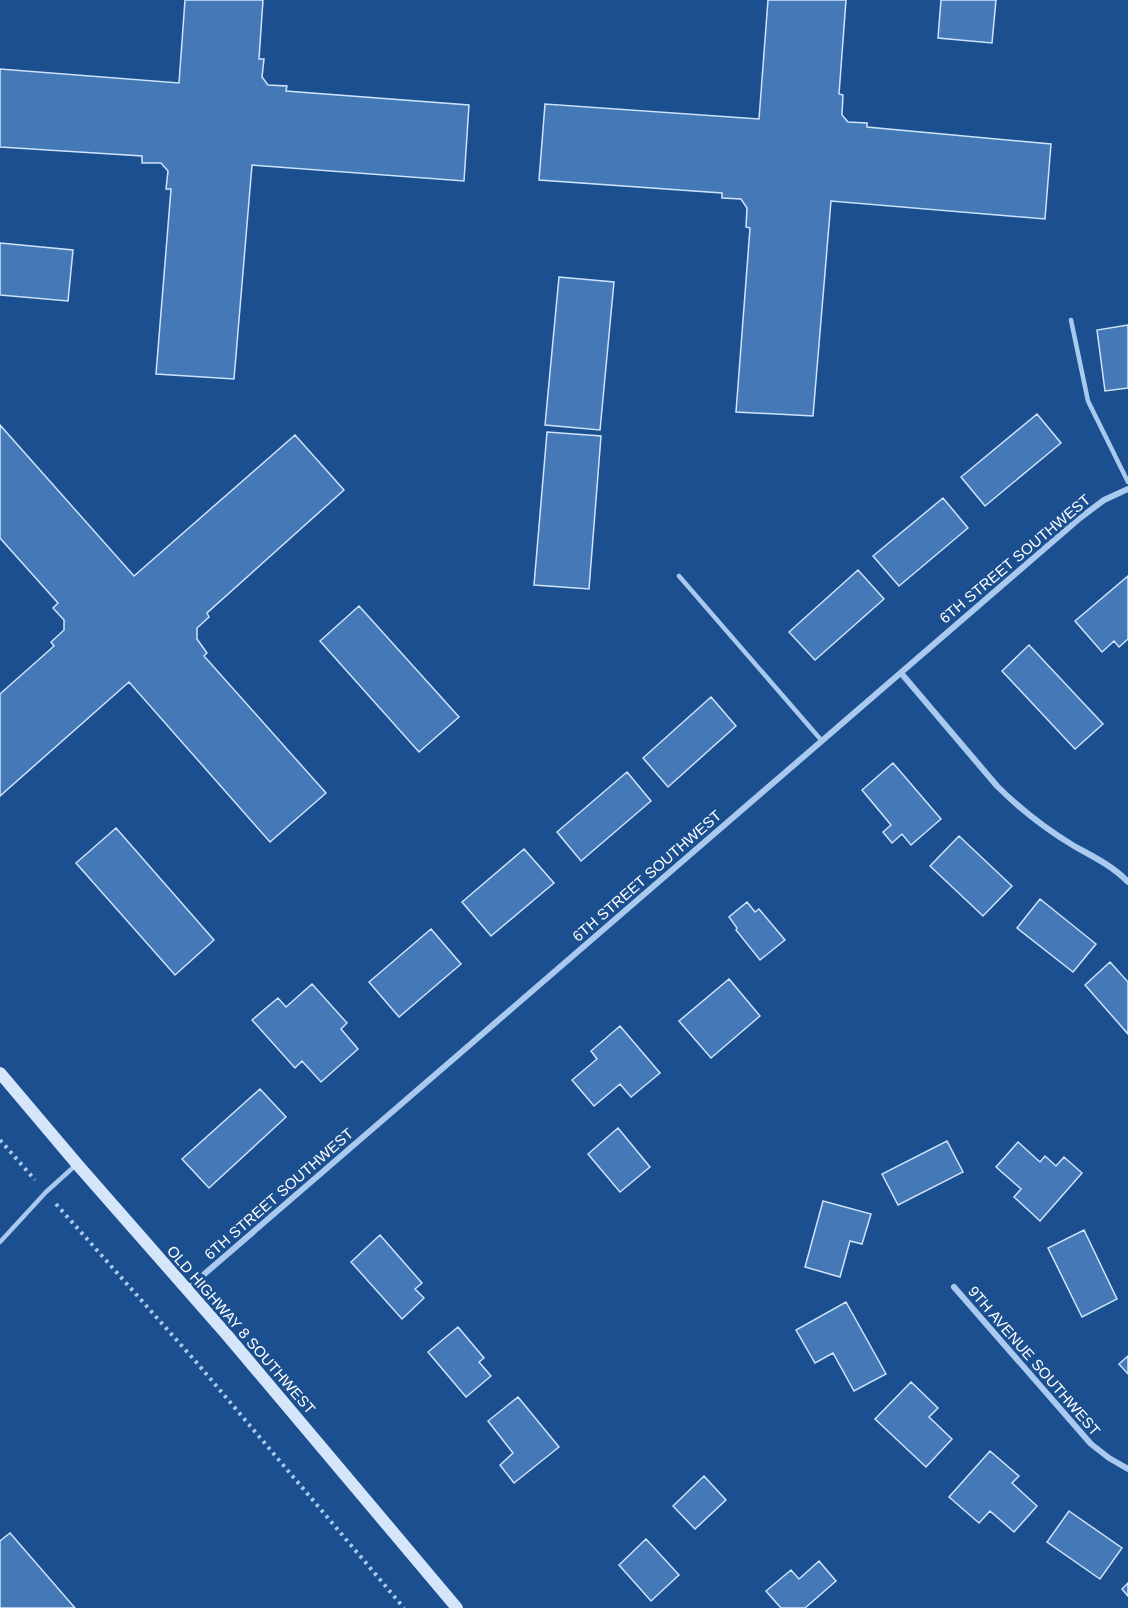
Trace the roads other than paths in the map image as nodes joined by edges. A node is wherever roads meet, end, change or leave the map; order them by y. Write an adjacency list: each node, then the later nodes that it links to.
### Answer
1 (1071, 320): 2 (lane)
2 (1128, 482)
3 (1128, 489): 5 (street, 6TH STREET SOUTHWEST)
4 (679, 576): 6 (lane)
5 (901, 673): 6 (street, 6TH STREET SOUTHWEST); 7 (street)
6 (822, 741): 12 (street, 6TH STREET SOUTHWEST)
7 (1128, 882)
8 (0, 1073): 9 (street, OLD HIGHWAY 8 SOUTHWEST)
9 (76, 1164): 10 (lane); 12 (street, OLD HIGHWAY 8 SOUTHWEST)
10 (0, 1242)
11 (954, 1287): 13 (street, 9TH AVENUE SOUTHWEST)
12 (187, 1289): 14 (street, OLD HIGHWAY 8 SOUTHWEST)
13 (1128, 1469)
14 (457, 1608)

